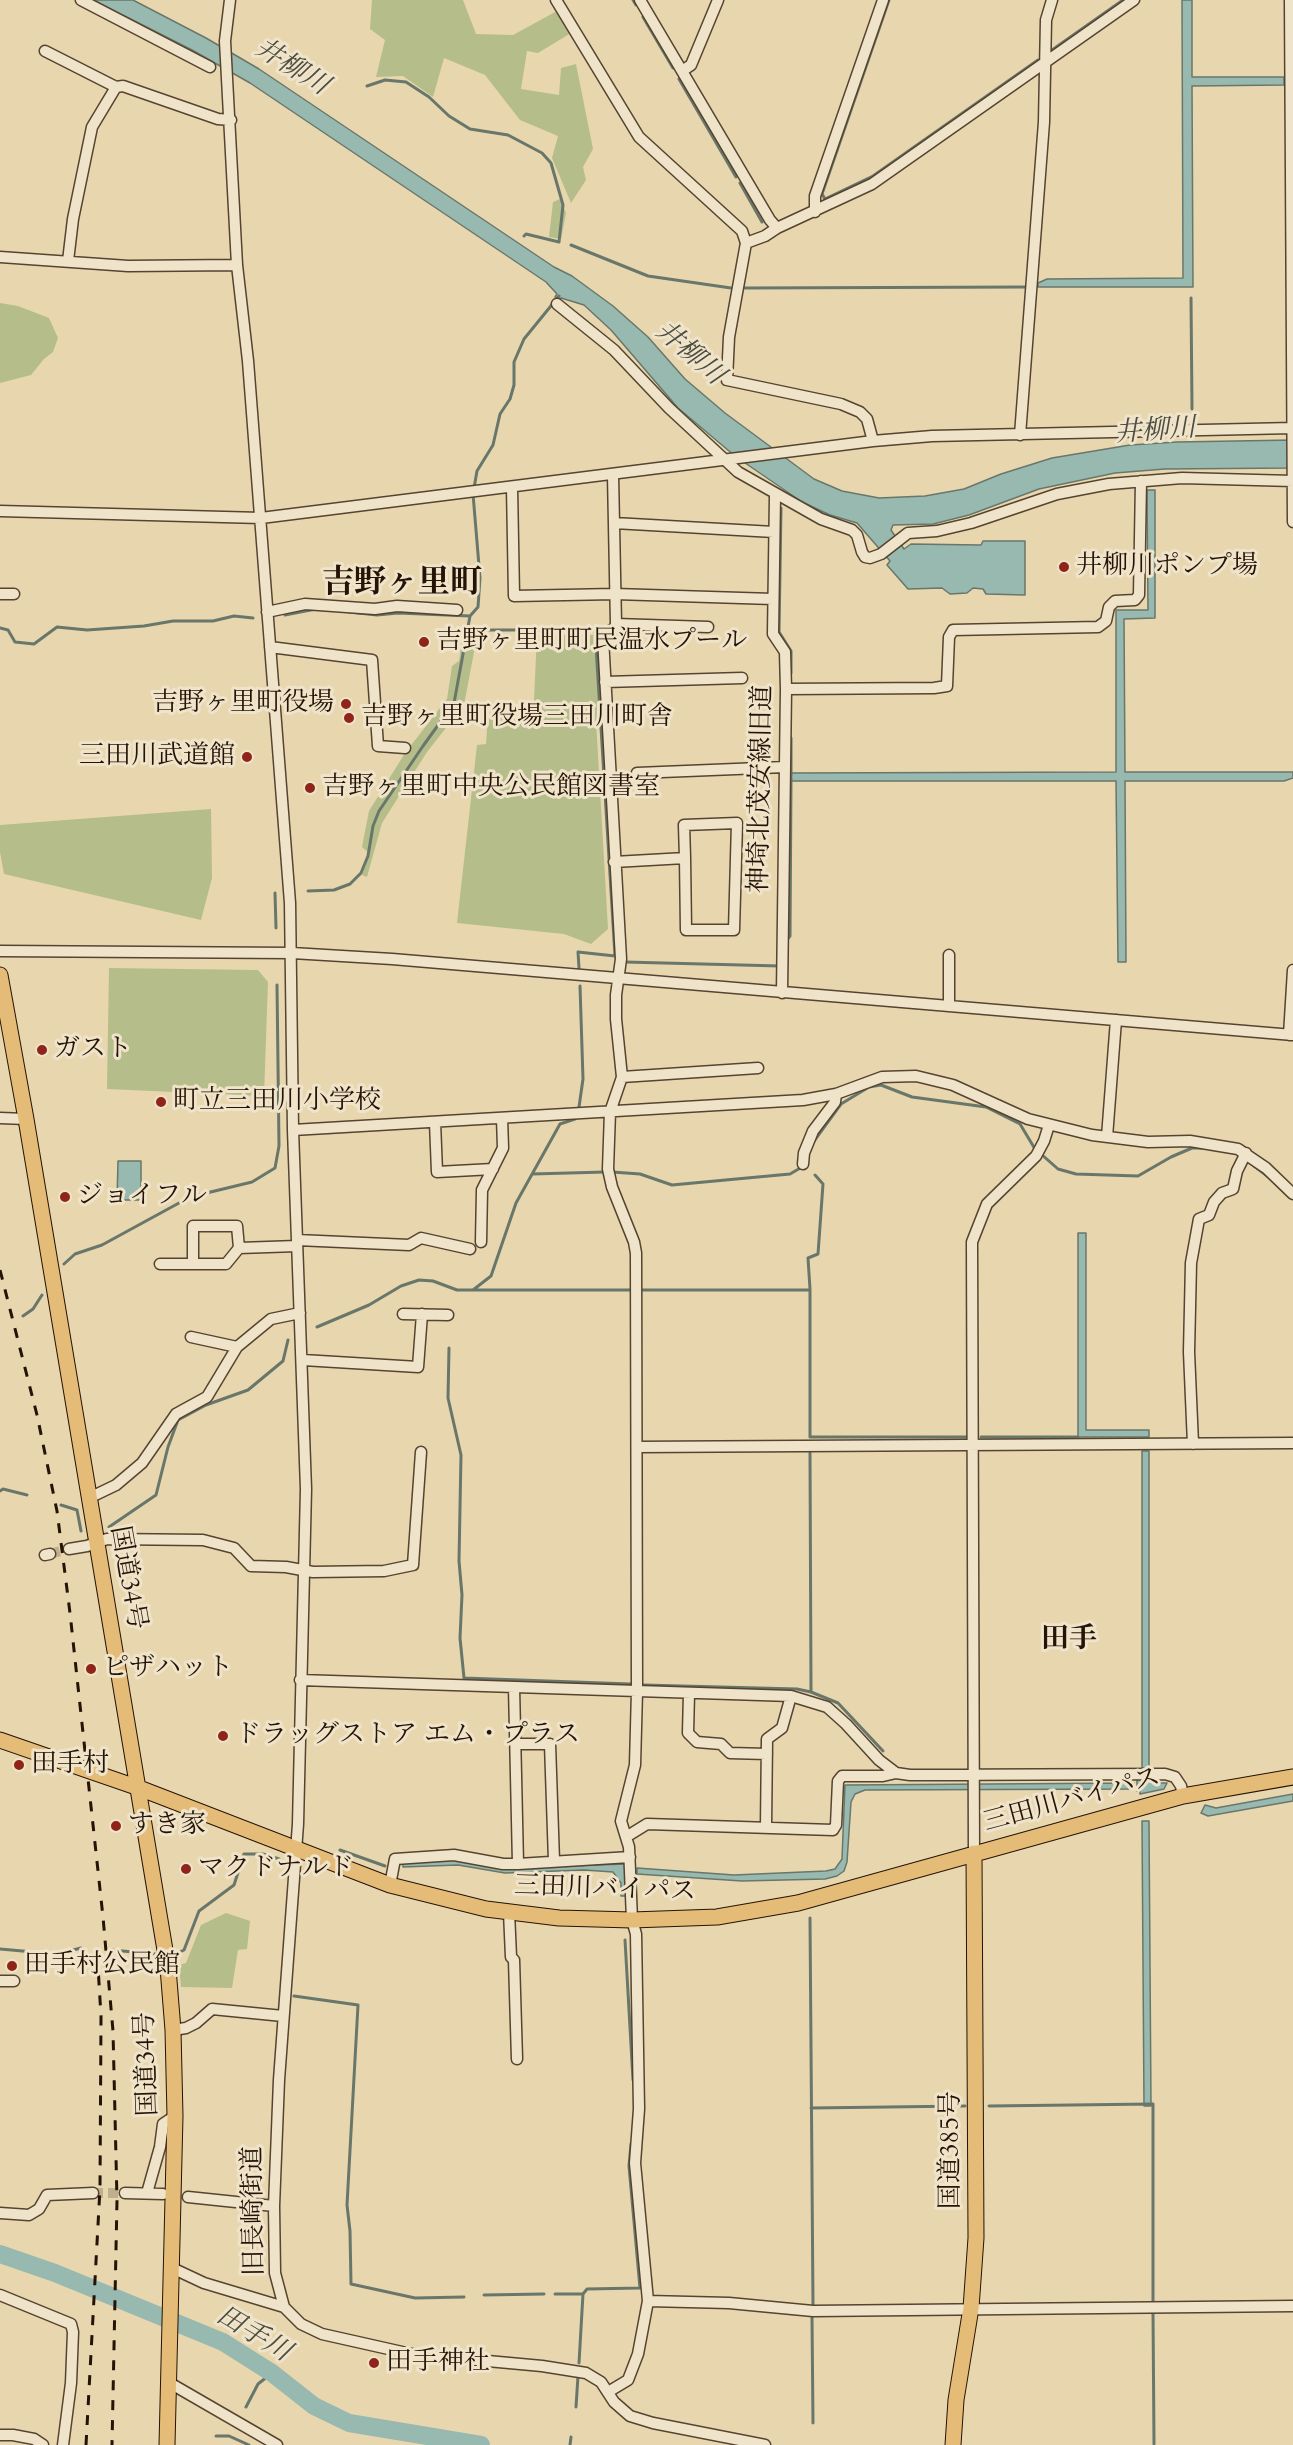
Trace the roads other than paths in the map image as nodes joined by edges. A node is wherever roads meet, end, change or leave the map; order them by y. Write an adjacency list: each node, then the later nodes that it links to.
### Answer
1 (81, 0): 12 (street)
2 (230, 0): 16 (street, 旧長崎街道)
3 (555, 0): 19 (street)
4 (640, 0): 14 (street)
5 (718, 0): 14 (street)
6 (883, 0): 17 (street)
7 (1052, 0): 11 (street)
8 (1134, 0): 11 (street)
9 (1290, 0): 13 (street)
10 (45, 51): 15 (street)
11 (1045, 63): 17 (street); 25 (street)
12 (210, 67)
13 (1291, 70): 24 (street)
14 (682, 71): 18 (street)
15 (116, 87): 16 (street); 21 (street)
16 (231, 120): 22 (street, 旧長崎街道)
17 (814, 212): 18 (street)
18 (777, 228): 19 (street)
19 (746, 243): 27 (street)
20 (0, 256): 21 (street)
21 (68, 261): 22 (street)
22 (237, 265): 36 (street, 旧長崎街道)
23 (557, 304): 28 (street)
24 (1293, 428): 25 (street); 26 (street)
25 (1020, 435): 27 (street)
26 (1293, 436): 29 (street)
27 (873, 441): 28 (street)
28 (730, 460): 30 (street); 34 (street)
29 (1293, 472): 32 (street)
30 (613, 474): 33 (street); 38 (street)
31 (1141, 481): 32 (street); 34 (street); 51 (street)
32 (1293, 481): 37 (street)
33 (512, 487): 36 (street); 42 (street)
34 (776, 495): 39 (street, 神埼北茂安線旧道)
35 (0, 511): 36 (street)
36 (261, 518): 45 (street, 旧長崎街道)
37 (1293, 522)
38 (614, 523): 39 (street); 42 (street)
39 (774, 532): 43 (street, 神埼北茂安線旧道)
40 (0, 594): 41 (street)
41 (14, 594)
42 (615, 594): 43 (street); 46 (street)
43 (773, 599): 51 (street, 神埼北茂安線旧道)
44 (457, 610): 45 (street)
45 (267, 612): 48 (street, 旧長崎街道)
46 (616, 624): 47 (street); 50 (street)
47 (708, 627)
48 (270, 647): 52 (street); 58 (street, 旧長崎街道)
49 (742, 678): 50 (street)
50 (605, 682): 56 (street)
51 (786, 689): 53 (street, 神埼北茂安線旧道)
52 (405, 748)
53 (785, 766): 54 (street); 63 (street, 神埼北茂安線旧道)
54 (637, 773)
55 (685, 858): 55 (street); 56 (street)
56 (614, 862): 62 (street)
57 (0, 951): 58 (street)
58 (292, 953): 62 (street); 76 (street, 旧長崎街道)
59 (949, 955): 64 (street)
60 (1293, 970): 66 (street)
61 (0, 975): 73 (highway, 国道34号)
62 (619, 979): 63 (street); 68 (street)
63 (782, 993): 64 (street)
64 (949, 1006): 65 (street)
65 (1116, 1020): 66 (street); 77 (street)
66 (1291, 1035)
67 (758, 1068): 68 (street)
68 (622, 1077): 70 (street)
69 (836, 1094): 70 (street); 75 (street); 79 (street)
70 (610, 1112): 72 (street); 98 (street)
71 (0, 1118): 73 (street)
72 (502, 1118): 74 (street); 80 (street)
73 (26, 1119): 100 (highway, 国道34号)
74 (435, 1122): 76 (street); 80 (street)
75 (1049, 1125): 77 (street); 97 (street)
76 (294, 1130): 83 (street, 旧長崎街道)
77 (1107, 1137): 78 (street)
78 (1244, 1156): 81 (street); 96 (street)
79 (803, 1164)
80 (492, 1169): 82 (street)
81 (1293, 1194)
82 (481, 1242)
83 (297, 1243): 84 (street); 85 (street); 88 (street, 旧長崎街道)
84 (239, 1248): 87 (street); 87 (street)
85 (470, 1249)
86 (160, 1264): 87 (street)
87 (193, 1264)
88 (300, 1313): 93 (street); 94 (street, 旧長崎街道)
89 (403, 1314): 90 (street)
90 (422, 1314): 91 (street); 94 (street)
91 (448, 1315)
92 (191, 1337): 93 (street)
93 (237, 1347): 100 (street)
94 (303, 1360): 103 (street, 旧長崎街道)
95 (1293, 1443): 96 (street)
96 (1192, 1444): 97 (street)
97 (973, 1445): 98 (street); 114 (street)
98 (636, 1447): 106 (street)
99 (421, 1452): 103 (street)
100 (89, 1498): 101 (highway, 国道34号)
101 (96, 1542): 102 (street); 103 (street); 115 (highway, 国道34号)
102 (69, 1549)
103 (305, 1572): 104 (street, 旧長崎街道)
104 (300, 1680): 105 (street); 119 (street, 旧長崎街道)
105 (514, 1687): 106 (street); 110 (street)
106 (638, 1690): 107 (street); 118 (street)
107 (689, 1693): 108 (street); 111 (street)
108 (791, 1696): 111 (street); 112 (street)
109 (0, 1740): 115 (highway, 三田川バイパス)
110 (516, 1744): 122 (street); 123 (street)
111 (767, 1754): 117 (street)
112 (896, 1773): 114 (street); 117 (street)
113 (1293, 1777): 116 (highway, 三田川バイパス)
114 (974, 1783): 116 (street); 120 (street)
115 (139, 1788): 119 (highway, 三田川バイパス); 130 (highway, 国道34号)
116 (1183, 1796): 120 (highway, 三田川バイパス)
117 (766, 1827): 118 (street)
118 (626, 1837): 121 (street)
119 (297, 1851): 124 (highway, 三田川バイパス); 129 (street, 旧長崎街道)
120 (974, 1853): 126 (highway, 三田川バイパス); 145 (highway, 国道385号)
121 (630, 1857): 122 (street); 126 (street)
122 (554, 1861): 123 (street)
123 (518, 1864): 124 (street)
124 (390, 1885): 125 (highway, 三田川バイパス)
125 (509, 1912): 126 (highway, 三田川バイパス); 131 (street)
126 (632, 1920): 142 (street)
127 (0, 1981): 128 (street)
128 (14, 1981)
129 (283, 2016): 130 (street); 138 (street, 旧長崎街道)
130 (173, 2030): 132 (highway, 国道34号)
131 (517, 2059)
132 (174, 2116): 135 (street); 140 (highway, 国道34号)
133 (93, 2193): 139 (street)
134 (125, 2193): 135 (street)
135 (147, 2193): 136 (street)
136 (163, 2194)
137 (188, 2197): 138 (street)
138 (274, 2206): 144 (street, 旧長崎街道)
139 (0, 2213)
140 (172, 2268): 144 (street); 146 (highway, 国道34号)
141 (0, 2295): 150 (street)
142 (648, 2301): 145 (street); 147 (street)
143 (1293, 2306): 145 (street)
144 (284, 2307): 147 (street, 旧長崎街道)
145 (971, 2308): 154 (highway, 国道385号)
146 (168, 2382): 151 (highway, 国道34号); 152 (street)
147 (608, 2392): 153 (street, 旧長崎街道)
148 (0, 2435): 149 (street)
149 (43, 2445)
150 (63, 2445)
151 (167, 2445)
152 (277, 2445)
153 (765, 2445)
154 (953, 2445)

